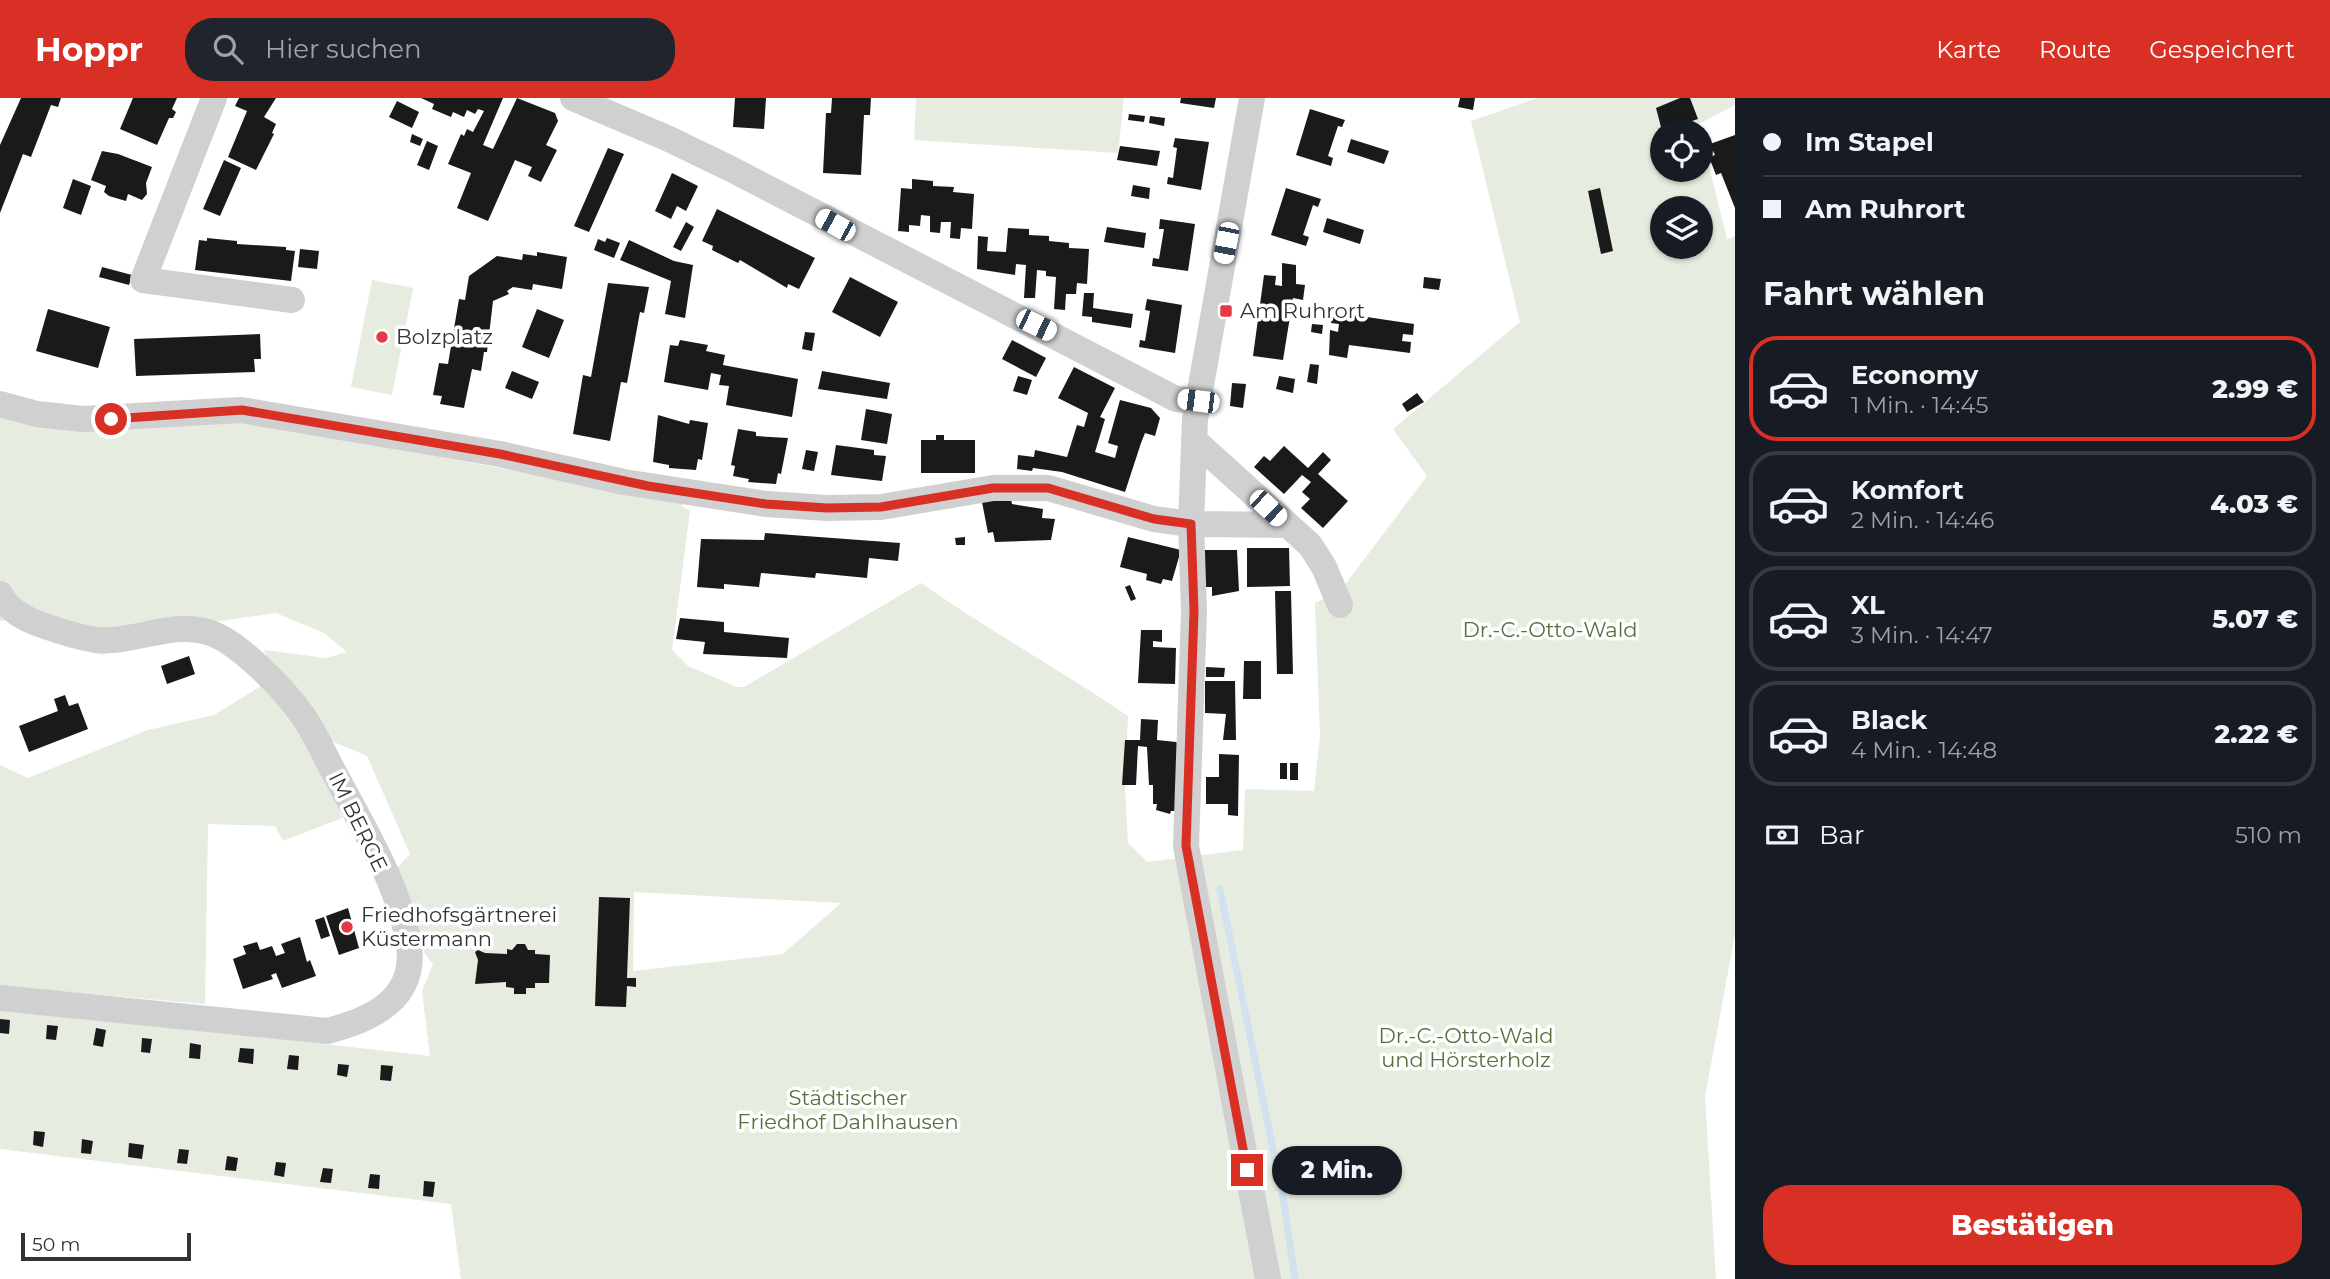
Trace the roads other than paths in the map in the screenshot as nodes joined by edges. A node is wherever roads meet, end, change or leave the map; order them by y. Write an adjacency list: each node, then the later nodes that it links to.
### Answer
1 (214, 98): 4 (street)
2 (573, 98): 5 (street)
3 (1252, 98): 5 (street)
4 (292, 300)
5 (1198, 401): 7 (street)
6 (0, 404): 8 (street)
7 (1194, 440): 8 (street); 9 (street)
8 (1191, 524): 9 (street); 13 (street)
9 (1286, 525): 11 (street)
10 (0, 594): 12 (street, IM BERGE)
11 (1339, 605)
12 (0, 998)
13 (1268, 1279)

